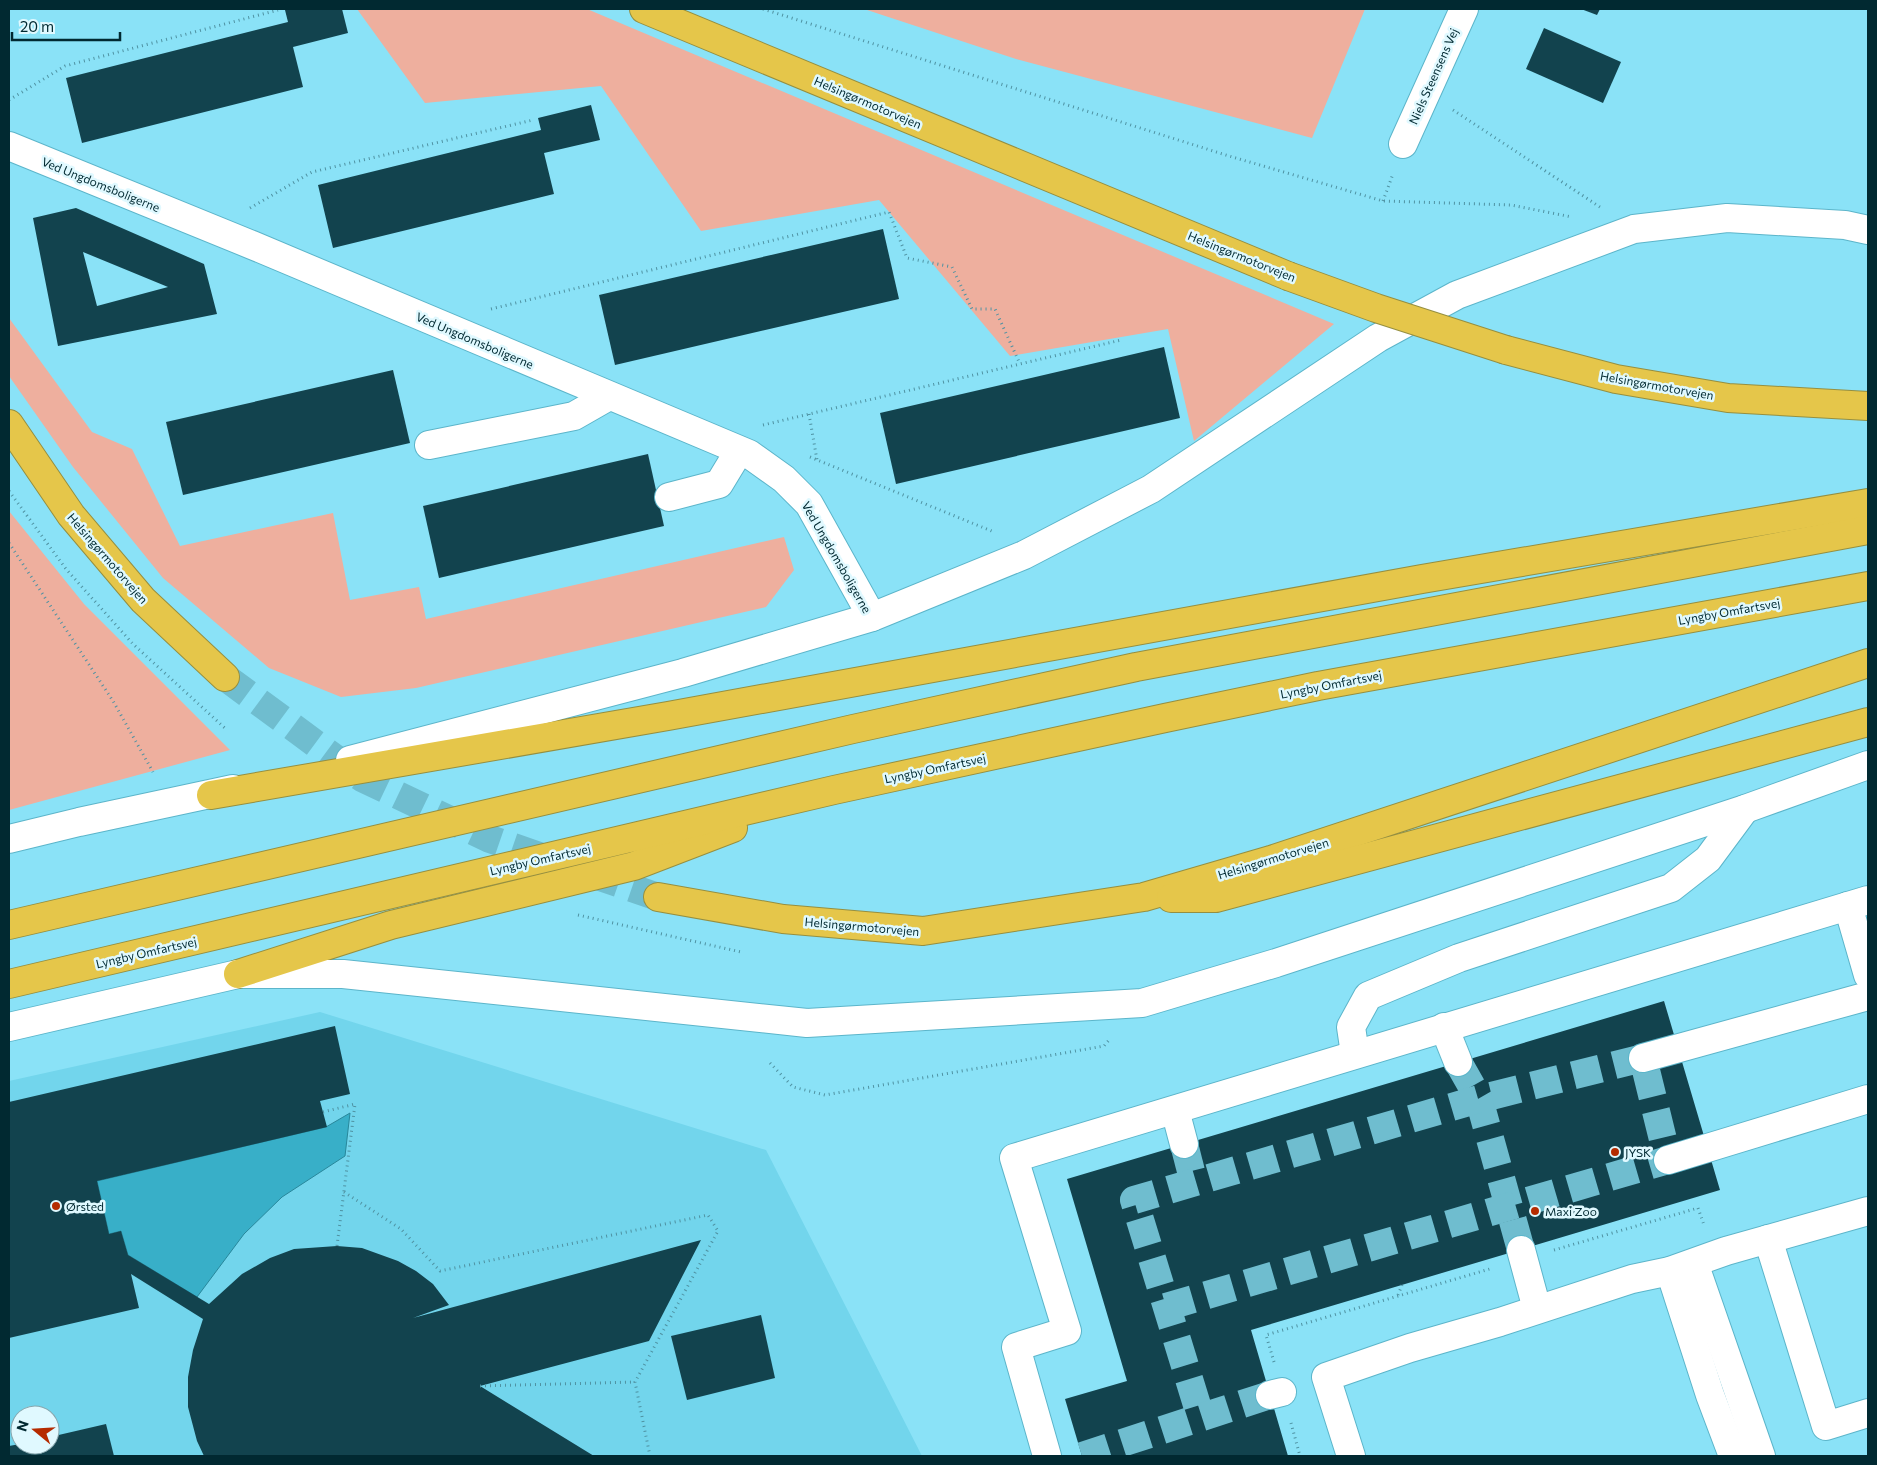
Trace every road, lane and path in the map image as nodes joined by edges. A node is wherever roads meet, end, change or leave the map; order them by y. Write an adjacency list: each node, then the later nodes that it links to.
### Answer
1 (644, 9): 19 (highway, Helsingørmotorvejen, bridge)
2 (764, 9): 10 (path)
3 (1464, 9): 5 (street, Niels Steensens Vej)
4 (278, 10): 6 (path)
5 (1426, 92): 8 (street, Niels Steensens Vej); 11 (path)
6 (9, 100)
7 (533, 120): 13 (path)
8 (1403, 144)
9 (9, 146): 13 (street, Ved Ungdomsboligerne)
10 (1577, 218)
11 (1634, 229): 12 (street); 32 (street)
12 (1868, 230)
13 (228, 236): 18 (street, Ved Ungdomsboligerne)
14 (483, 311): 16 (path)
15 (1121, 340): 16 (path)
16 (1020, 364): 21 (path)
17 (1868, 389): 19 (highway)
18 (609, 396): 24 (street); 25 (street, Ved Ungdomsboligerne)
19 (1728, 398): 20 (highway, Helsingørmotorvejen)
20 (1868, 406)
21 (809, 414): 23 (path); 27 (path)
22 (9, 424): 36 (highway, Helsingørmotorvejen)
23 (756, 426)
24 (430, 446)
25 (739, 451): 28 (street); 34 (street, Ved Ungdomsboligerne)
26 (809, 456): 27 (path)
27 (817, 460): 32 (path)
28 (669, 497)
29 (1868, 503): 40 (highway)
30 (1868, 530): 47 (highway)
31 (9, 544): 41 (path)
32 (1024, 555): 34 (street)
33 (1868, 586): 39 (highway, Lyngby Omfartsvej)
34 (872, 617): 40 (street)
35 (1868, 663): 45 (highway, Helsingørmotorvejen)
36 (225, 677)
37 (1868, 722): 45 (highway)
38 (1868, 765): 42 (street)
39 (834, 790): 48 (highway); 50 (highway, Lyngby Omfartsvej)
40 (210, 795): 41 (street)
41 (171, 803): 43 (street)
42 (1745, 809): 52 (street); 55 (street)
43 (9, 839)
44 (658, 897): 45 (highway, Helsingørmotorvejen)
45 (1144, 897)
46 (1858, 903): 49 (street); 54 (street)
47 (9, 925)
48 (238, 974): 52 (street); 53 (street)
49 (1868, 975)
50 (9, 984)
51 (1868, 996): 56 (street)
52 (1142, 1004): 58 (path)
53 (9, 1027)
54 (1444, 1027): 55 (street); 57 (street)
55 (1355, 1054): 60 (street)
56 (1643, 1058)
57 (1458, 1062)
58 (770, 1063)
59 (1868, 1098): 63 (street)
60 (1175, 1110): 62 (street); 78 (street)
61 (323, 1112): 64 (path)
62 (1184, 1144)
63 (1668, 1160)
64 (344, 1192): 67 (path); 73 (path)
65 (1868, 1211): 66 (street)
66 (1768, 1239): 69 (street); 76 (street)
67 (337, 1246)
68 (1522, 1254): 69 (path); 71 (path); 72 (street)
69 (1693, 1263): 72 (street); 75 (street); 83 (street)
70 (1402, 1285): 71 (path)
71 (1398, 1296): 79 (path)
72 (1538, 1309): 80 (street)
73 (635, 1382): 74 (path); 77 (path)
74 (480, 1386)
75 (1710, 1395): 81 (street); 82 (street)
76 (1868, 1413)
77 (650, 1456)
78 (1047, 1456)
79 (1300, 1456)
80 (1351, 1456)
81 (1714, 1456)
82 (1733, 1456)
83 (1761, 1456)

